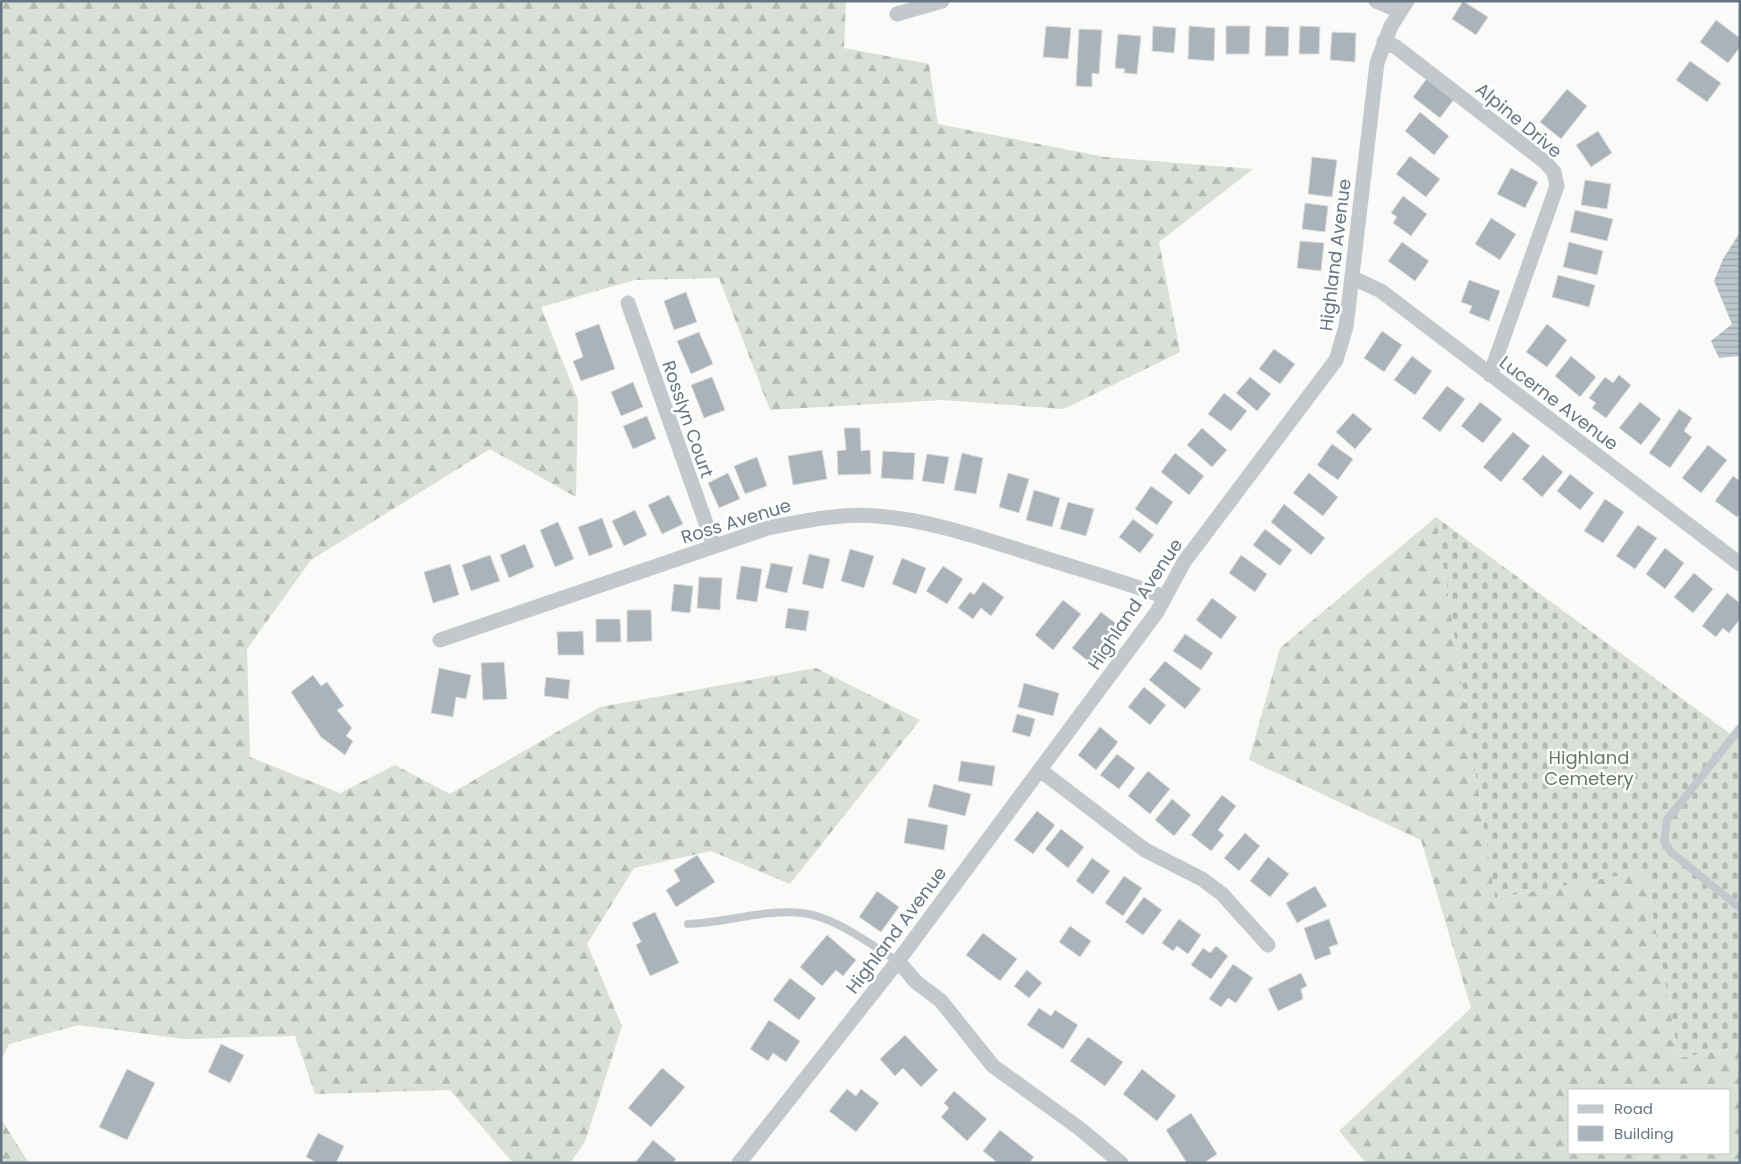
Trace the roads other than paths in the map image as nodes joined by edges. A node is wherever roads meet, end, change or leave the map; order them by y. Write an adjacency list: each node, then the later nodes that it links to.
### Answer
1 (942, 1): 4 (street)
2 (1376, 1): 3 (street)
3 (1404, 6): 5 (street, Highland Avenue)
4 (897, 14)
5 (1384, 41): 6 (street, Highland Avenue); 8 (street, Alpine Drive)
6 (1353, 278): 8 (street, Lucerne Avenue); 11 (street, Highland Avenue)
7 (628, 303): 9 (street, Rosslyn Court)
8 (1490, 375): 10 (street, Lucerne Avenue)
9 (714, 546): 11 (street, Ross Avenue); 12 (street, Ross Avenue)
10 (1740, 564)
11 (1165, 597): 14 (street, Highland Avenue)
12 (440, 640)
13 (1740, 728): 15 (lane)
14 (1040, 770): 17 (street); 18 (street, Highland Avenue)
15 (1740, 908)
16 (688, 924): 18 (lane)
17 (1268, 945)
18 (898, 961): 19 (street, Highland Avenue); 20 (street)
19 (739, 1163)
20 (1121, 1163)

